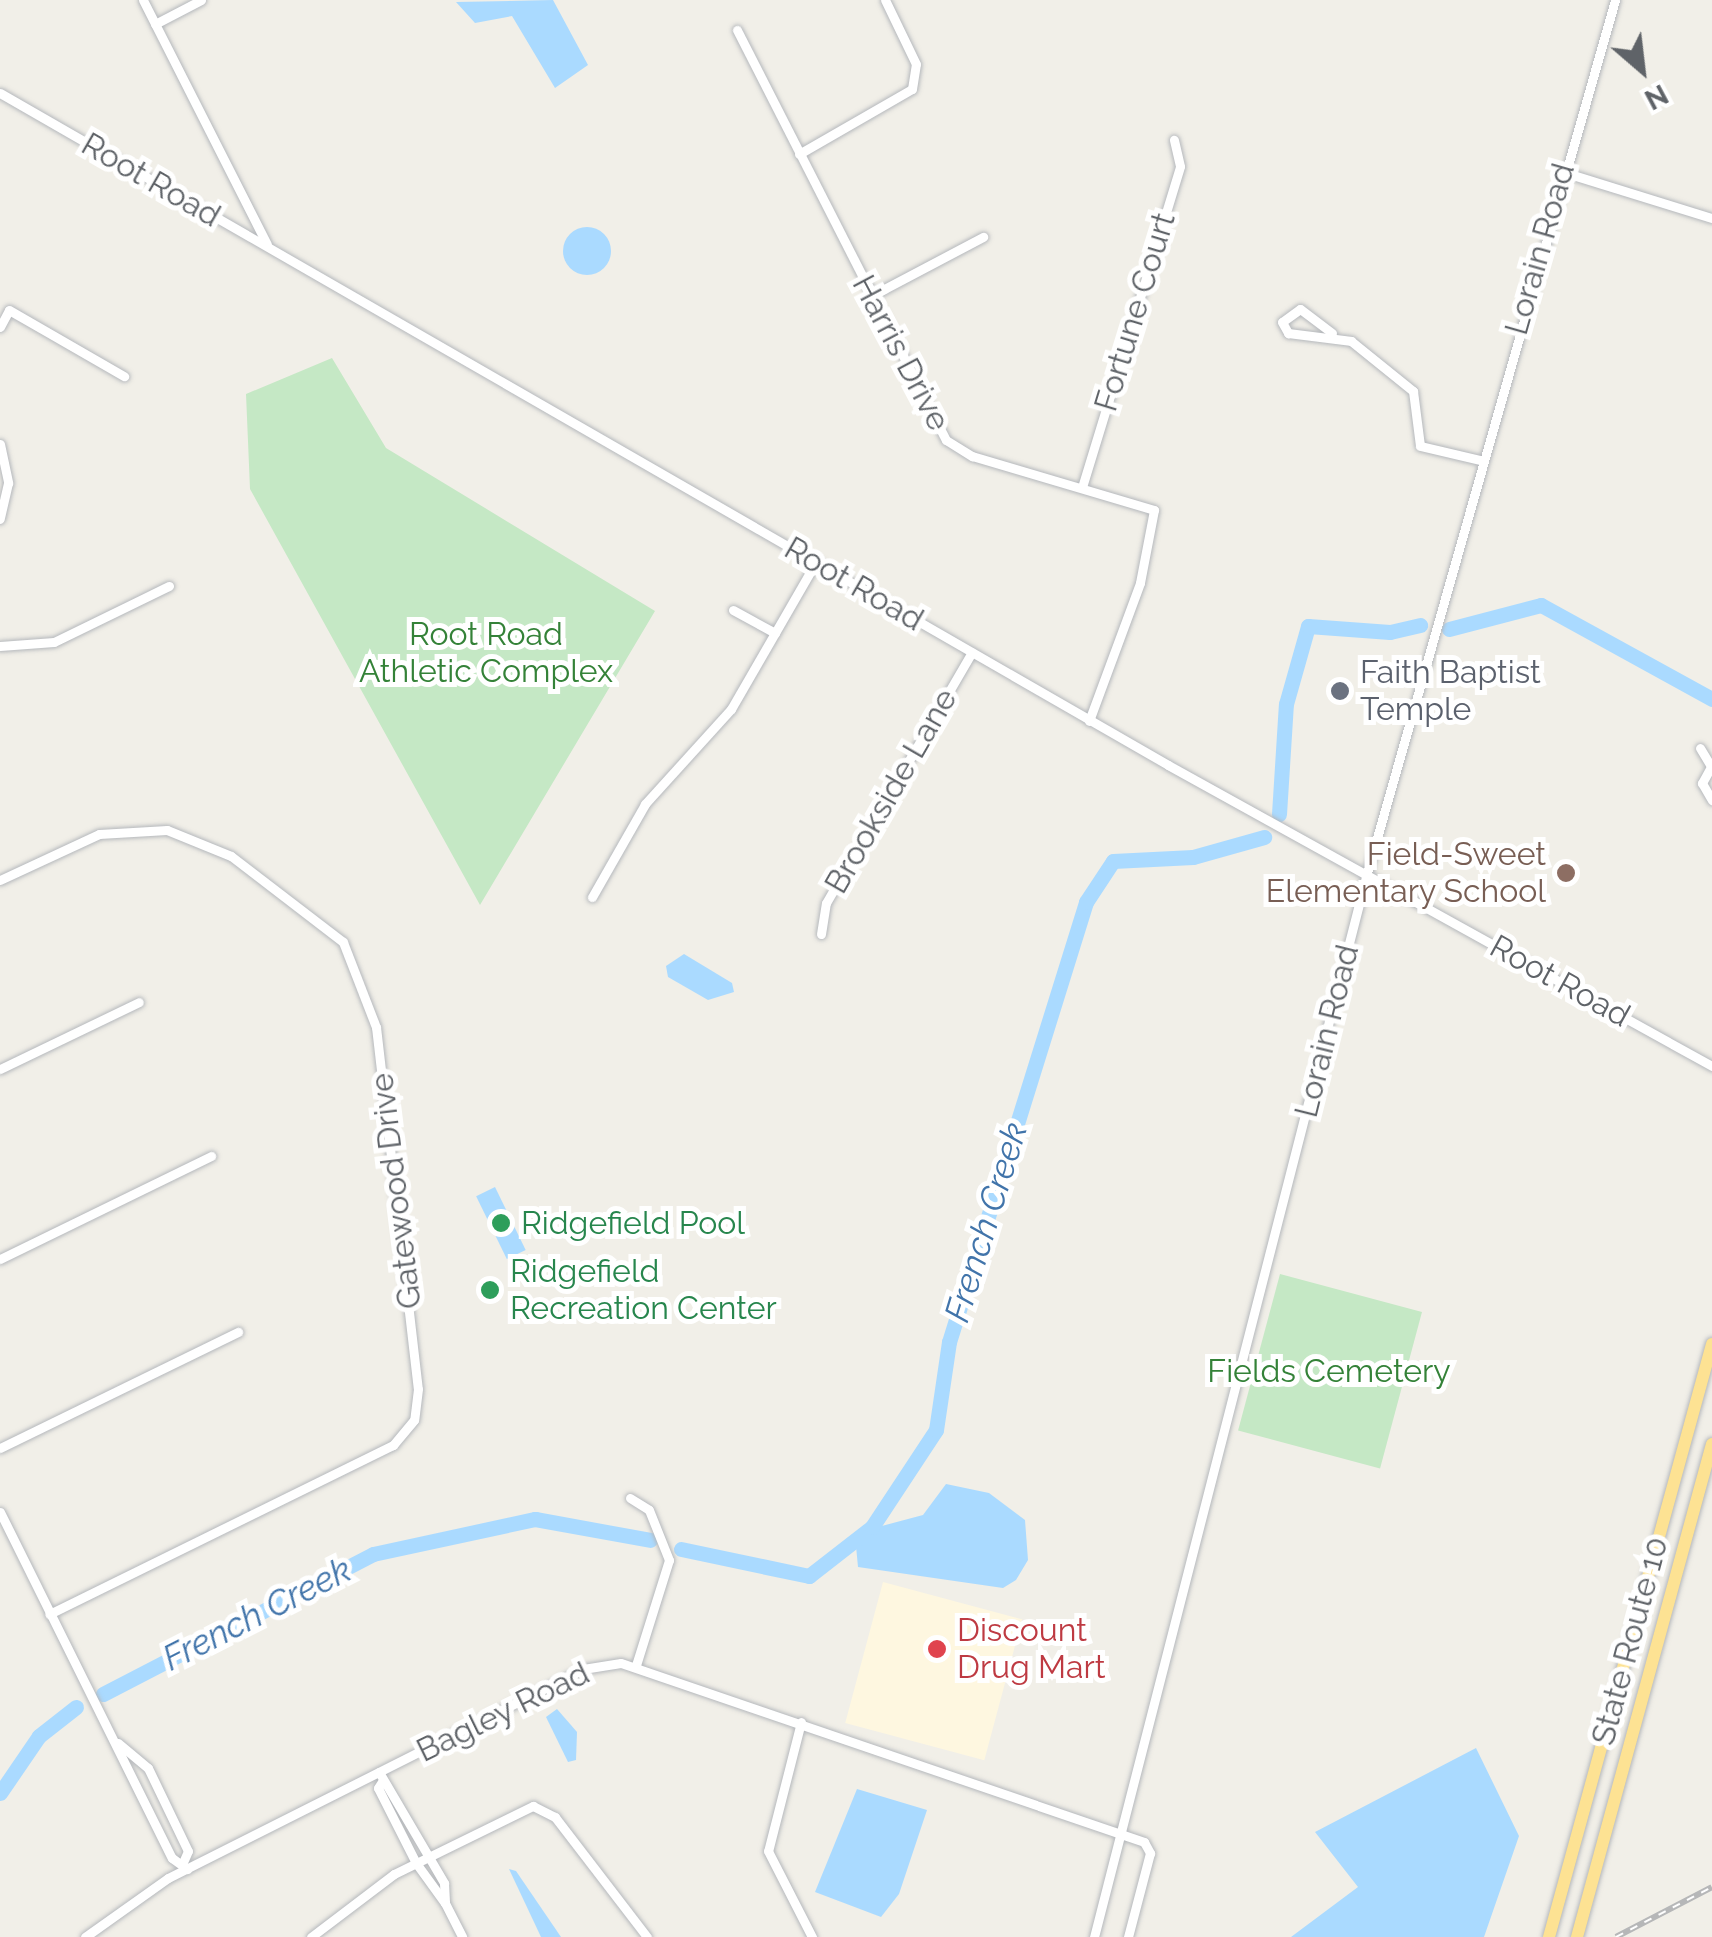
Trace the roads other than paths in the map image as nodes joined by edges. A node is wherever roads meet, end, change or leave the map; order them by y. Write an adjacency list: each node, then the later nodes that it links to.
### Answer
1 (143, 0): 5 (street)
2 (200, 0): 5 (street)
3 (886, 0): 9 (street)
4 (1615, 0): 10 (street, Lorain Road)
5 (155, 24): 13 (street)
6 (738, 30): 9 (street, Harris Drive)
7 (0, 93): 13 (street, Root Road)
8 (1174, 140): 20 (street, Fortune Court)
9 (799, 154): 14 (street, Harris Drive)
10 (1563, 172): 11 (street); 19 (street, Lorain Road)
11 (1712, 218)
12 (983, 238): 14 (street)
13 (268, 247): 22 (street, Root Road)
14 (871, 296): 20 (street, Harris Drive)
15 (0, 326): 17 (street)
16 (1332, 333): 16 (street); 19 (street)
17 (124, 376)
18 (0, 444): 21 (street)
19 (1480, 460): 32 (street, Lorain Road)
20 (1083, 484): 28 (street, Harris Drive)
21 (0, 519)
22 (816, 562): 25 (street); 27 (street, Root Road)
23 (169, 586): 26 (street)
24 (734, 610): 25 (street)
25 (775, 633): 34 (street)
26 (0, 646)
27 (972, 652): 28 (street, Root Road); 35 (street, Brookside Lane)
28 (1089, 720): 32 (street, Root Road)
29 (1700, 748): 30 (street)
30 (1712, 765): 31 (street)
31 (1712, 800)
32 (1366, 873): 37 (street, Root Road); 52 (street, Lorain Road)
33 (0, 880): 47 (street, Gatewood Drive)
34 (592, 897)
35 (821, 934)
36 (139, 1002): 38 (street)
37 (1712, 1066)
38 (0, 1069)
39 (211, 1156): 40 (street)
40 (0, 1258)
41 (238, 1332): 44 (street)
42 (1712, 1344): 57 (highway, State Route 10)
43 (1712, 1444): 65 (highway, State Route 10)
44 (0, 1448)
45 (630, 1498): 48 (street)
46 (0, 1512): 47 (street)
47 (49, 1614): 50 (street)
48 (636, 1664): 49 (street, Bagley Road); 51 (street, Bagley Road)
49 (801, 1722): 52 (street, Bagley Road); 62 (street)
50 (118, 1743): 55 (street); 55 (street)
51 (382, 1776): 53 (street); 54 (street); 55 (street, Bagley Road)
52 (1120, 1835): 63 (street, Lorain Road); 64 (street)
53 (430, 1856): 54 (street); 56 (street); 61 (street)
54 (416, 1863): 56 (street); 59 (street)
55 (185, 1865): 58 (street, Bagley Road)
56 (445, 1903): 60 (street)
57 (1551, 1930)
58 (85, 1937)
59 (312, 1937)
60 (462, 1937)
61 (647, 1937)
62 (812, 1937)
63 (1094, 1937)
64 (1128, 1937)
65 (1577, 1937)

